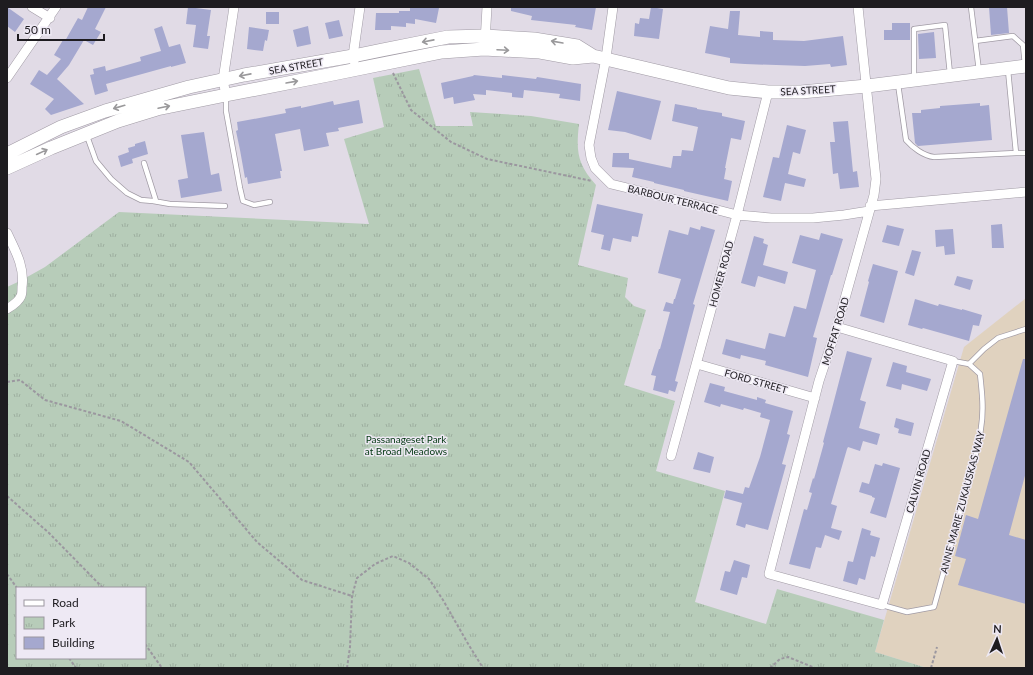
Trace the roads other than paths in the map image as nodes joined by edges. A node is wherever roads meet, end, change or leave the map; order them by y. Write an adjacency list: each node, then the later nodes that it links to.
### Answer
1 (32, 7): 9 (street)
2 (56, 7): 9 (street)
3 (234, 7): 22 (street)
4 (360, 7): 14 (street)
5 (487, 7): 10 (street)
6 (614, 7): 15 (street)
7 (858, 7): 25 (street, MOFFAT ROAD)
8 (971, 7): 11 (lane)
9 (50, 18): 21 (street)
10 (485, 36): 13 (street); 14 (main road, SEA STREET, one-way to 14); 15 (main road, SEA STREET, one-way to 10)
11 (975, 41): 12 (lane); 19 (lane)
12 (1025, 45): 16 (lane)
13 (484, 49): 15 (main road, SEA STREET, one-way to 15); 18 (main road, SEA STREET)
14 (353, 56): 18 (street); 22 (main road, SEA STREET, one-way to 22)
15 (599, 57): 26 (main road, SEA STREET); 39 (street, BARBOUR TERRACE)
16 (1026, 66): 17 (main road, SEA STREET)
17 (1008, 68): 19 (main road, SEA STREET); 29 (lane)
18 (355, 70): 27 (main road, SEA STREET, one-way to 18)
19 (979, 72): 20 (main road, SEA STREET)
20 (950, 76): 23 (main road, SEA STREET); 23 (lane)
21 (7, 78)
22 (223, 80): 27 (street); 31 (main road, SEA STREET, one-way to 31)
23 (914, 80): 24 (main road, SEA STREET)
24 (897, 82): 25 (main road, SEA STREET); 29 (lane)
25 (866, 86): 26 (main road, SEA STREET); 38 (street, MOFFAT ROAD)
26 (768, 92): 39 (street, HOMER ROAD)
27 (226, 94): 28 (main road, SEA STREET, one-way to 27); 36 (lane)
28 (86, 134): 33 (main road, SEA STREET, one-way to 28); 35 (lane)
29 (1016, 153): 30 (lane)
30 (1026, 153)
31 (7, 154)
32 (144, 163): 35 (lane)
33 (7, 168)
34 (1026, 192): 38 (street, BARBOUR TERRACE)
35 (156, 201): 37 (lane)
36 (270, 202)
37 (226, 206)
38 (870, 208): 39 (street, BARBOUR TERRACE); 42 (street, MOFFAT ROAD)
39 (737, 215): 45 (street, HOMER ROAD)
40 (7, 233): 41 (street)
41 (7, 309)
42 (837, 327): 44 (street); 47 (street, MOFFAT ROAD)
43 (1026, 329): 46 (lane)
44 (953, 361): 46 (lane); 49 (street, CALVIN ROAD)
45 (697, 364): 47 (street, FORD STREET); 48 (street, HOMER ROAD)
46 (969, 364): 49 (lane, ANNE MARIE ZUKAUSKAS WAY)
47 (815, 398): 49 (street, MOFFAT ROAD)
48 (671, 456)
49 (882, 605)

